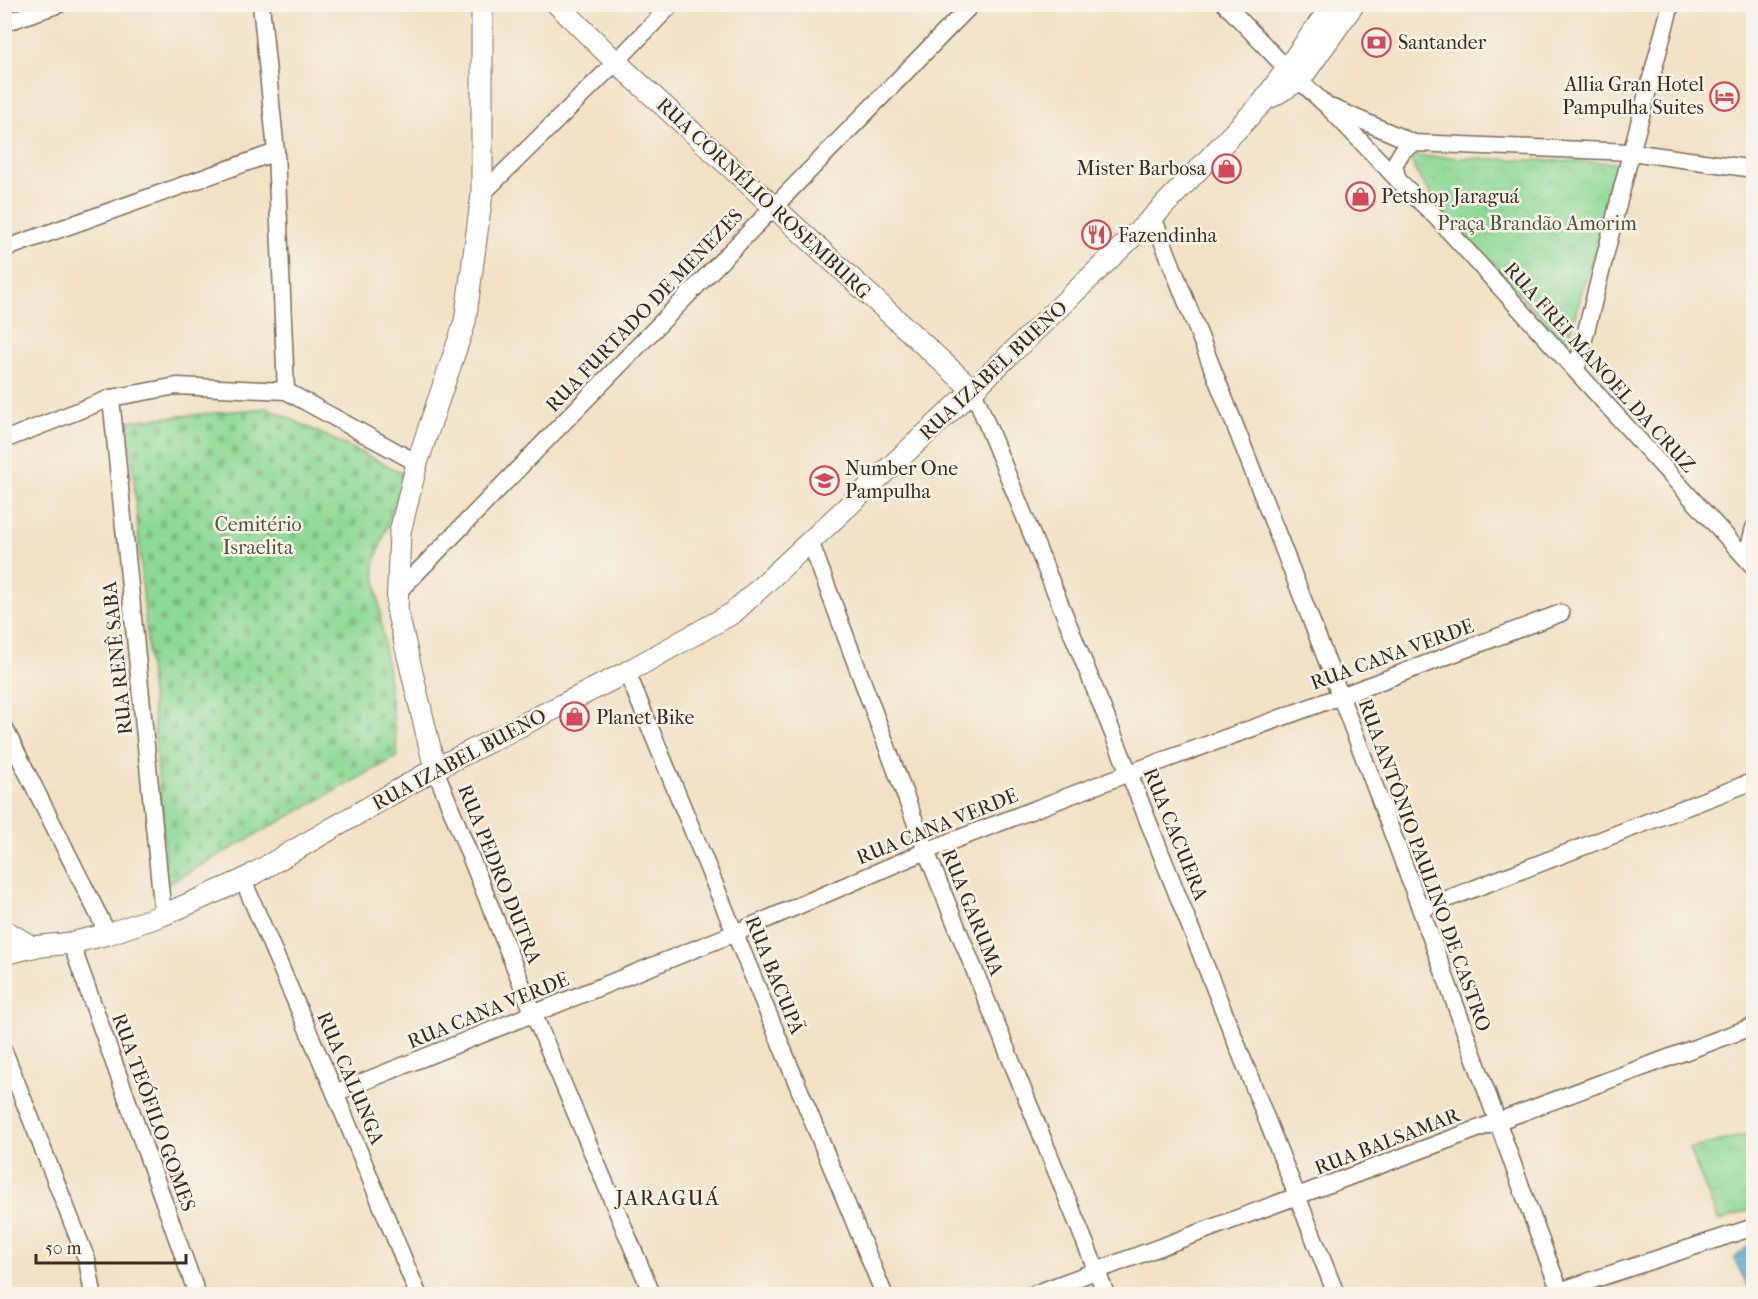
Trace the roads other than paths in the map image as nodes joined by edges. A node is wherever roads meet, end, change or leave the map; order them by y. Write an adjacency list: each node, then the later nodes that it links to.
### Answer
1 (60, 4): 11 (street)
2 (261, 4): 16 (street)
3 (482, 4): 20 (street)
4 (557, 4): 12 (street, RUA CORNÉLIO ROSEMBURG)
5 (672, 4): 12 (street)
6 (972, 4): 21 (street, RUA FURTADO DE MENEZES)
7 (1226, 4): 13 (street, RUA FREI MANOEL DA CRUZ)
8 (1333, 4): 13 (street, RUA IZABEL BUENO)
9 (1354, 4): 13 (street, RUA IZABEL BUENO)
10 (1671, 4): 17 (street)
11 (4, 23)
12 (616, 62): 20 (street); 21 (street, RUA CORNÉLIO ROSEMBURG)
13 (1293, 74): 14 (street, RUA FREI MANOEL DA CRUZ); 22 (street, RUA IZABEL BUENO)
14 (1327, 106): 15 (street); 19 (street, RUA FREI MANOEL DA CRUZ)
15 (1414, 142): 17 (street); 19 (street)
16 (276, 152): 23 (street); 26 (street)
17 (1631, 152): 18 (street); 24 (street)
18 (1754, 169)
19 (1398, 180): 24 (street, RUA FREI MANOEL DA CRUZ)
20 (482, 194): 29 (street)
21 (774, 207): 25 (street, RUA CORNÉLIO ROSEMBURG); 33 (street, RUA FURTADO DE MENEZES)
22 (1153, 217): 25 (street, RUA IZABEL BUENO); 36 (street, RUA ANTÔNIO PAULINO DE CASTRO)
23 (4, 249)
24 (1576, 371): 32 (street, RUA FREI MANOEL DA CRUZ)
25 (973, 390): 31 (street, RUA IZABEL BUENO); 39 (street, RUA CACUERA)
26 (286, 391): 27 (street); 29 (street)
27 (111, 398): 28 (street); 44 (street, RUA RENÊ SABA)
28 (4, 441)
29 (417, 463): 33 (street)
30 (1754, 528): 32 (street)
31 (810, 541): 35 (street, RUA IZABEL BUENO); 41 (street, RUA GARUMA)
32 (1750, 562)
33 (397, 593): 38 (street)
34 (1561, 613): 36 (street, RUA CANA VERDE)
35 (627, 672): 38 (street, RUA IZABEL BUENO); 46 (street, RUA BACUPÃ)
36 (1341, 696): 39 (street, RUA CANA VERDE); 43 (street, RUA ANTÔNIO PAULINO DE CASTRO)
37 (4, 727): 47 (street)
38 (435, 769): 42 (street, RUA IZABEL BUENO); 51 (street, RUA PEDRO DUTRA)
39 (1129, 773): 41 (street, RUA CANA VERDE); 56 (street, RUA CACUERA)
40 (1754, 781): 43 (street)
41 (926, 851): 46 (street, RUA CANA VERDE); 58 (street, RUA GARUMA)
42 (243, 880): 44 (street, RUA IZABEL BUENO); 54 (street, RUA CALUNGA)
43 (1421, 909): 55 (street, RUA ANTÔNIO PAULINO DE CASTRO)
44 (164, 915): 47 (street, RUA IZABEL BUENO)
45 (4, 930): 49 (street)
46 (735, 933): 51 (street, RUA CANA VERDE); 64 (street, RUA BACUPÃ)
47 (108, 934): 48 (street, RUA IZABEL BUENO)
48 (71, 943): 49 (street, RUA IZABEL BUENO); 61 (street, RUA TEÓFILO GOMES)
49 (32, 946): 50 (street, RUA IZABEL BUENO)
50 (4, 954)
51 (534, 1014): 54 (street, RUA CANA VERDE); 63 (street, RUA PEDRO DUTRA)
52 (1754, 1026): 55 (street, RUA BALSAMAR)
53 (4, 1051): 60 (street)
54 (335, 1093): 62 (street, RUA CALUNGA)
55 (1497, 1123): 56 (street, RUA BALSAMAR); 59 (street, RUA ANTÔNIO PAULINO DE CASTRO)
56 (1297, 1197): 58 (street, RUA BALSAMAR); 67 (street, RUA CACUERA)
57 (1754, 1227): 59 (street)
58 (1096, 1270): 65 (street, RUA BALSAMAR); 66 (street, RUA GARUMA)
59 (1560, 1293)
60 (93, 1294)
61 (197, 1294)
62 (418, 1294)
63 (652, 1294)
64 (884, 1294)
65 (1034, 1294)
66 (1106, 1294)
67 (1336, 1294)

